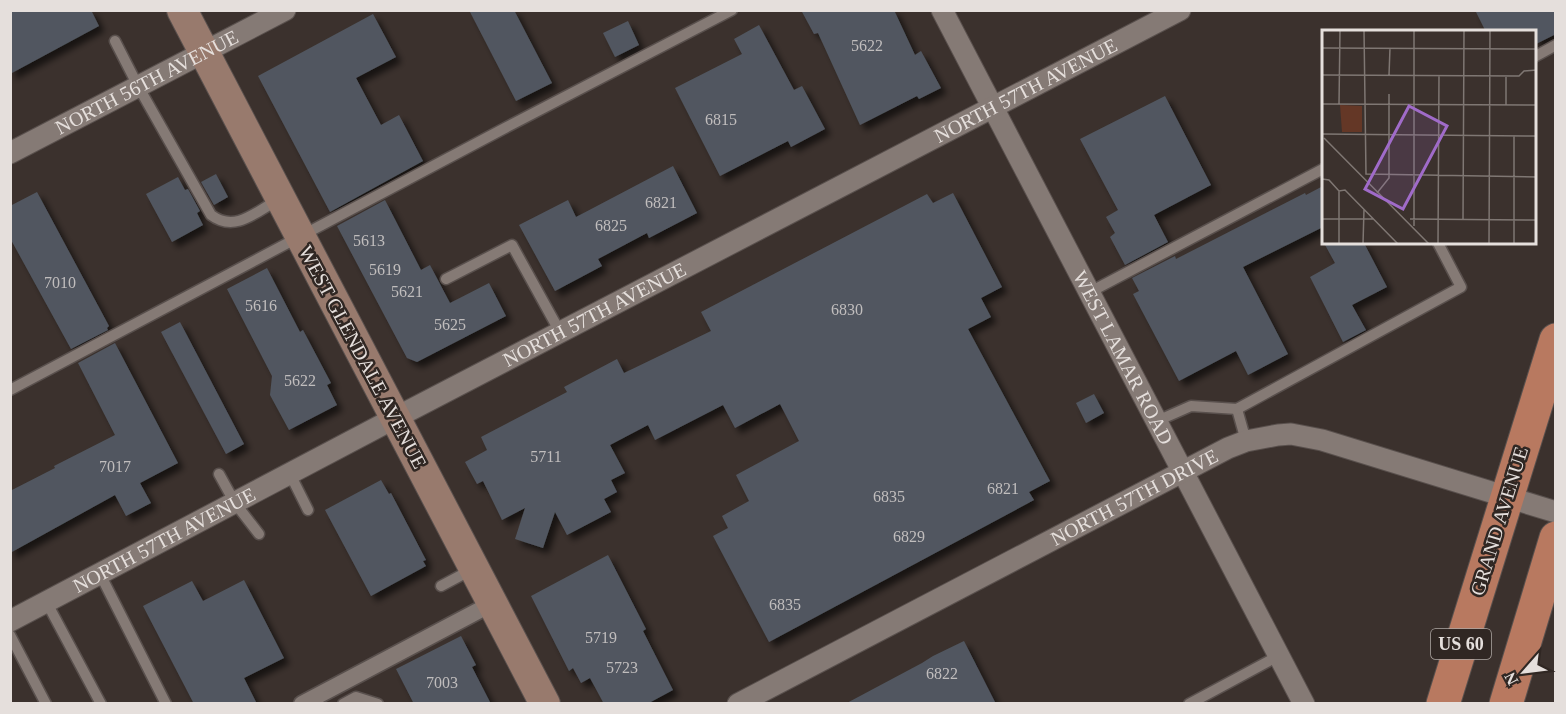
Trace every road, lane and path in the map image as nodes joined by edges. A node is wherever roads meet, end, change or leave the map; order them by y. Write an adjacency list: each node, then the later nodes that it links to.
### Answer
1 (182, 10): 8 (main road, WEST GLENDALE AVENUE)
2 (285, 10): 8 (street, NORTH 56TH AVENUE)
3 (732, 10): 15 (lane)
4 (942, 10): 11 (street, WEST LAMAR ROAD)
5 (1180, 10): 11 (street, NORTH 57TH AVENUE)
6 (115, 41): 10 (lane)
7 (1556, 45): 9 (lane)
8 (204, 52): 10 (street, NORTH 56TH AVENUE); 14 (main road, WEST GLENDALE AVENUE)
9 (1536, 56)
10 (138, 86): 12 (street, NORTH 56TH AVENUE); 14 (lane)
11 (994, 106): 18 (street, WEST LAMAR ROAD); 19 (street, NORTH 57TH AVENUE)
12 (10, 153)
13 (1322, 170): 18 (lane)
14 (280, 199): 15 (main road, WEST GLENDALE AVENUE)
15 (300, 237): 21 (lane); 23 (main road, WEST GLENDALE AVENUE)
16 (1439, 244): 22 (lane)
17 (447, 279): 19 (lane)
18 (1090, 292): 24 (street, WEST LAMAR ROAD)
19 (560, 332): 23 (street, NORTH 57TH AVENUE)
20 (1556, 340): 29 (highway, GRAND AVENUE / US 60)
21 (10, 390)
22 (1237, 409): 24 (lane); 25 (lane)
23 (395, 418): 28 (street, NORTH 57TH AVENUE); 35 (main road, WEST GLENDALE AVENUE)
24 (1157, 421): 26 (street, WEST LAMAR ROAD)
25 (1246, 441): 26 (street, NORTH 57TH DRIVE); 29 (street, NORTH 57TH DRIVE)
26 (1183, 471): 42 (street, WEST LAMAR ROAD); 43 (street, NORTH 57TH DRIVE)
27 (219, 474): 30 (lane)
28 (290, 474): 30 (street, NORTH 57TH AVENUE); 31 (lane)
29 (1506, 496): 32 (street, NORTH 57TH DRIVE); 53 (highway, GRAND AVENUE / US 60)
30 (235, 503): 33 (lane); 36 (street, NORTH 57TH AVENUE)
31 (308, 510)
32 (1556, 512)
33 (259, 534)
34 (1556, 538): 54 (highway, US 60)
35 (474, 568): 37 (lane); 39 (main road, WEST GLENDALE AVENUE)
36 (100, 574): 38 (street, NORTH 57TH AVENUE); 47 (lane)
37 (441, 586)
38 (47, 603): 40 (street, NORTH 57TH AVENUE); 46 (lane)
39 (493, 603): 48 (street); 50 (main road, WEST GLENDALE AVENUE)
40 (10, 621)
41 (10, 635): 45 (lane)
42 (1280, 656): 51 (lane); 52 (street, WEST LAMAR ROAD)
43 (750, 701)
44 (373, 703): 49 (lane)
45 (46, 704)
46 (100, 704)
47 (166, 704)
48 (302, 704)
49 (343, 704)
50 (545, 704)
51 (1189, 704)
52 (1305, 704)
53 (1443, 704)
54 (1506, 704)

